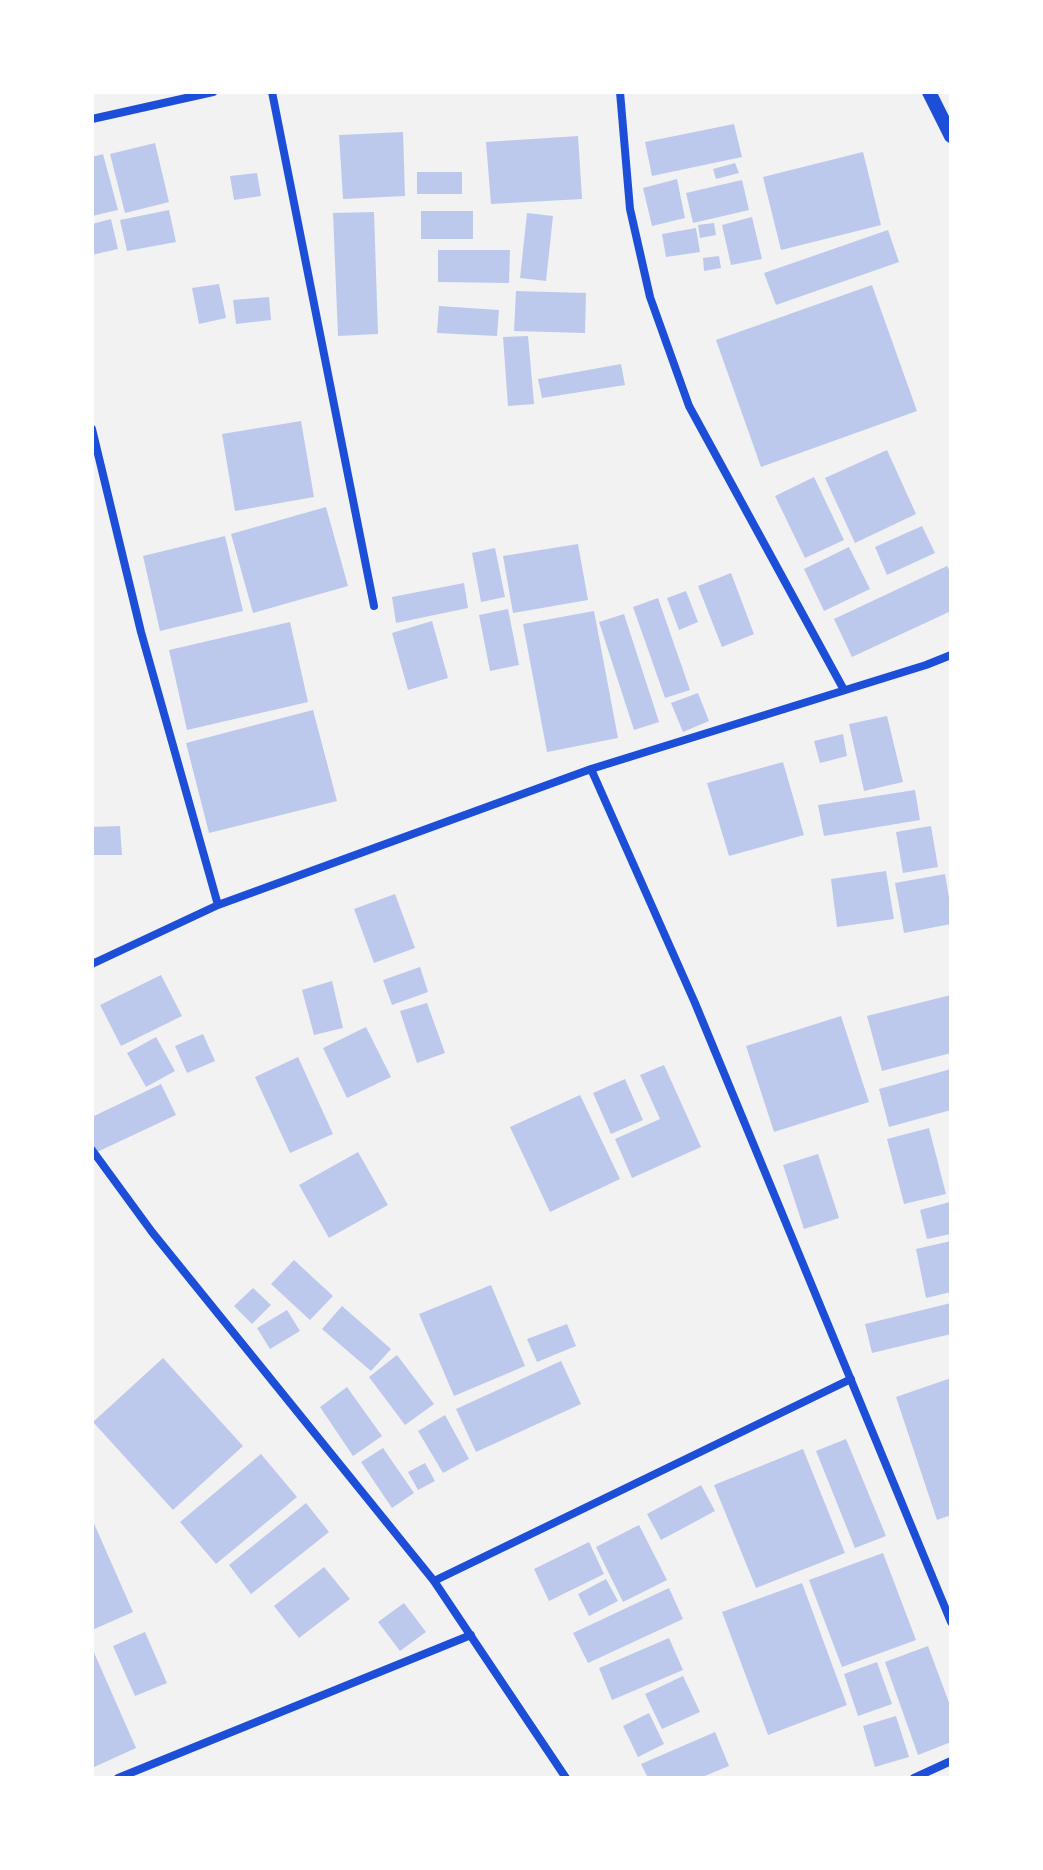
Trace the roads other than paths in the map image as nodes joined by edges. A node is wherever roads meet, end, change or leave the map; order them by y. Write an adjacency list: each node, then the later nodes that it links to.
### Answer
1 (213, 92): 5 (street)
2 (272, 92): 8 (street)
3 (620, 92): 10 (street)
4 (929, 92): 6 (street)
5 (92, 119)
6 (951, 136)
7 (92, 429): 12 (street)
8 (374, 606)
9 (951, 655): 10 (street)
10 (844, 690): 11 (street)
11 (591, 769): 12 (street); 15 (street)
12 (218, 905): 13 (street)
13 (92, 964)
14 (92, 1150): 16 (street)
15 (851, 1379): 16 (street); 17 (street)
16 (434, 1581): 18 (street)
17 (951, 1622)
18 (471, 1635): 20 (street); 21 (street)
19 (951, 1761): 22 (street)
20 (118, 1778)
21 (566, 1778)
22 (914, 1778)

